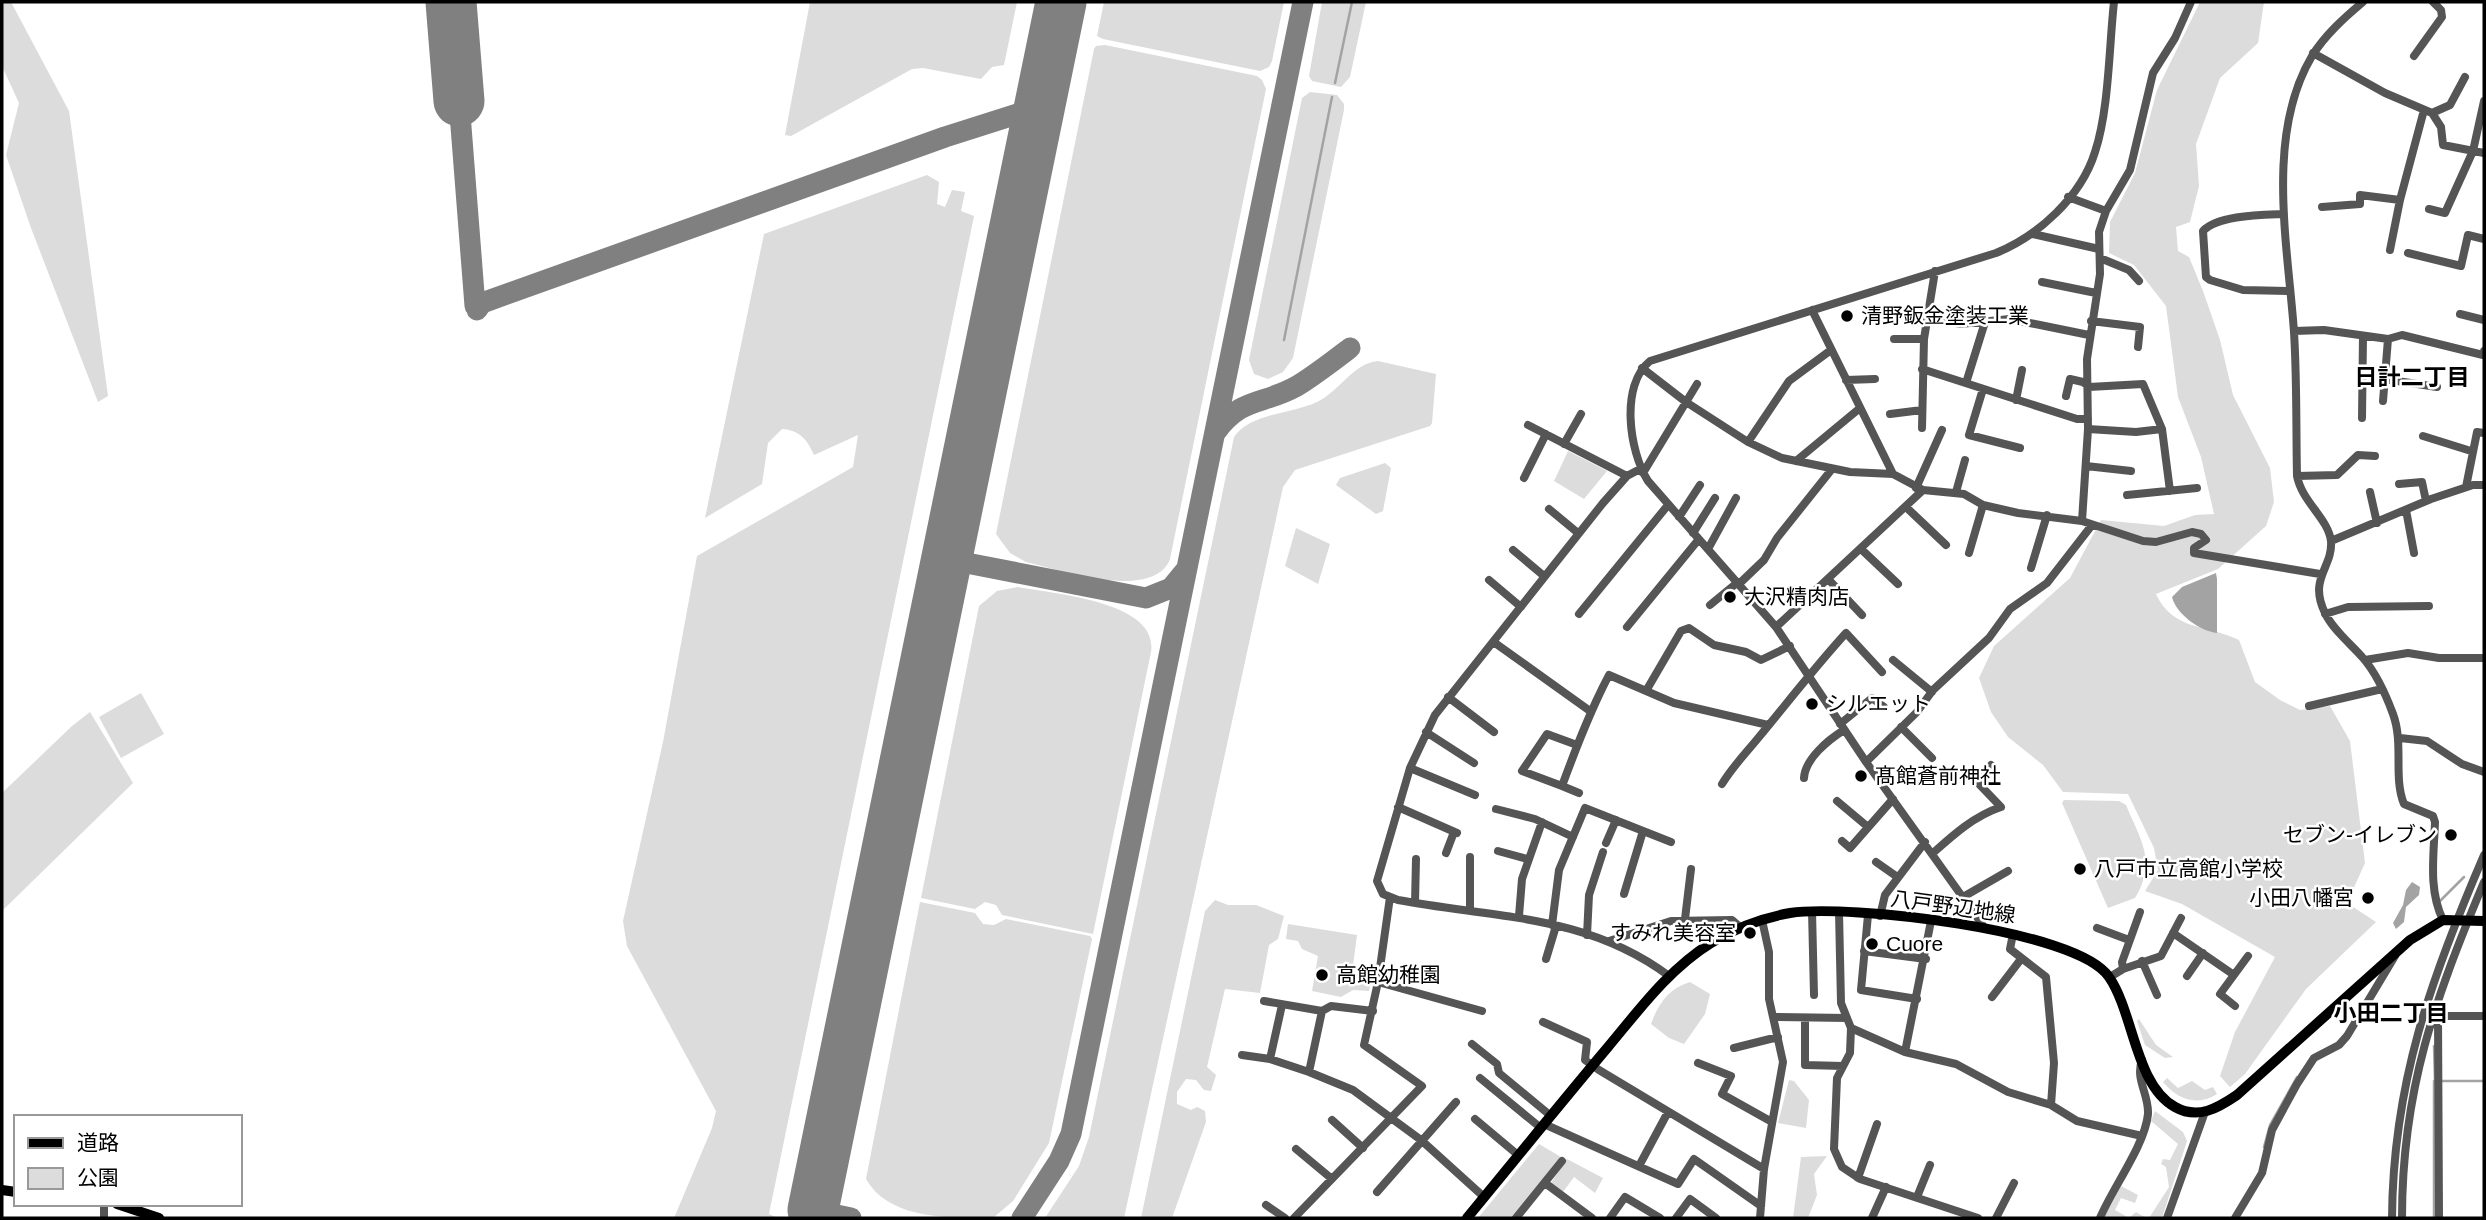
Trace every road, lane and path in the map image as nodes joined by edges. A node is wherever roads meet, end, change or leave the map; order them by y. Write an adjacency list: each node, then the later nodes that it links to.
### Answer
1 (2114, 2): 12 (street)
2 (2191, 2): 16 (street)
3 (2362, 2): 5 (street)
4 (2433, 2): 6 (street)
5 (2313, 54): 9 (street); 17 (street)
6 (2414, 56)
7 (2465, 77): 9 (street)
8 (2484, 100): 10 (street)
9 (2428, 111): 10 (street); 13 (street)
10 (2473, 151): 11 (street); 15 (street)
11 (2484, 153)
12 (2068, 197): 16 (street); 18 (street)
13 (2400, 200): 14 (street); 20 (street)
14 (2322, 207)
15 (2429, 209)
16 (2106, 211): 21 (street)
17 (2284, 214): 26 (street); 26 (street)
18 (2033, 234): 21 (street); 23 (street)
19 (2484, 239): 22 (street)
20 (2390, 250)
21 (2099, 253): 24 (street); 27 (street)
22 (2408, 253)
23 (1935, 271): 28 (street); 30 (street)
24 (2139, 281)
25 (2042, 282): 27 (street)
26 (2288, 291): 34 (street)
27 (2096, 293): 32 (street)
28 (1812, 310): 41 (street); 43 (street)
29 (2460, 314): 31 (street)
30 (1928, 316): 33 (street); 37 (street)
31 (2484, 320)
32 (2091, 321): 35 (street); 40 (street)
33 (1985, 322): 35 (street); 49 (street)
34 (2294, 331): 36 (street); 84 (street)
35 (2089, 335): 51 (street)
36 (2364, 336): 39 (street); 62 (street)
37 (1924, 338): 38 (street); 44 (street)
38 (1894, 339)
39 (2388, 339): 42 (street); 47 (street)
40 (2138, 347)
41 (1831, 350): 48 (street); 71 (street)
42 (2484, 351)
43 (1642, 368): 57 (street); 80 (street)
44 (1922, 369): 49 (street); 59 (street)
45 (2021, 370): 55 (street)
46 (1875, 379): 48 (street)
47 (2384, 379): 52 (street); 56 (street)
48 (1846, 380): 58 (street)
49 (1966, 383): 53 (street)
50 (1697, 384): 57 (street)
51 (2088, 387): 54 (street); 63 (street); 66 (street)
52 (2437, 387)
53 (1983, 389): 55 (street); 73 (street)
54 (2066, 396)
55 (2016, 400): 63 (street)
56 (2383, 401)
57 (1686, 402): 71 (street); 80 (street)
58 (1860, 408): 77 (street); 82 (street)
59 (1922, 410): 61 (street); 65 (street)
60 (1581, 414): 72 (street)
61 (1890, 414)
62 (2362, 418)
63 (2088, 424): 66 (street); 78 (street)
64 (1528, 425): 69 (street)
65 (1922, 428)
66 (2162, 429): 92 (street)
67 (1942, 430): 91 (street)
68 (2484, 433): 74 (street)
69 (1546, 434): 72 (street); 85 (street)
70 (2423, 436): 74 (street)
71 (1748, 442): 77 (street)
72 (1564, 444): 83 (street)
73 (2020, 448)
74 (2471, 451): 89 (street)
75 (2375, 456): 84 (street)
76 (1965, 460): 93 (street)
77 (1796, 461): 79 (street)
78 (2085, 466): 81 (street); 106 (street)
79 (1832, 469): 82 (street); 123 (street)
80 (1641, 471): 83 (street); 99 (street)
81 (2131, 471)
82 (1892, 474): 91 (street)
83 (1627, 476): 109 (street)
84 (2297, 476): 111 (street)
85 (1524, 478)
86 (2399, 484): 98 (street)
87 (1700, 485): 105 (street)
88 (2484, 485): 89 (street)
89 (2466, 486): 98 (street)
90 (2197, 488): 92 (street)
91 (1920, 489): 93 (street); 101 (street)
92 (2170, 491): 95 (street)
93 (1956, 492): 100 (street)
94 (2370, 492): 107 (street)
95 (2127, 495)
96 (1715, 498): 110 (street)
97 (1736, 498): 113 (street)
98 (2426, 501): 103 (street)
99 (1668, 505): 105 (street); 128 (street)
100 (1983, 505): 104 (street); 116 (street)
101 (1906, 507): 112 (street); 114 (street)
102 (1549, 509): 109 (street)
103 (2406, 510): 107 (street); 117 (street)
104 (2047, 515): 106 (street); 118 (street)
105 (1679, 517): 110 (street)
106 (2082, 521): 108 (street)
107 (2377, 523): 111 (street)
108 (2092, 525): 119 (street); 142 (street)
109 (1578, 533): 120 (street)
110 (1696, 536): 113 (street); 131 (street)
111 (2330, 541): 119 (street)
112 (1946, 545)
113 (1708, 549): 123 (street)
114 (1861, 549): 122 (street); 124 (street)
115 (1513, 550): 120 (street)
116 (1969, 553)
117 (2414, 553)
118 (2031, 568)
119 (2320, 574): 129 (street)
120 (1544, 576): 127 (street)
121 (1489, 580): 127 (street)
122 (1829, 580): 130 (street); 132 (street)
123 (1738, 583): 125 (street); 132 (street)
124 (1898, 584)
125 (1710, 605)
126 (2429, 606): 129 (street)
127 (1521, 607): 133 (street)
128 (1579, 614)
129 (2325, 614): 137 (street)
130 (1862, 615)
131 (1627, 627)
132 (1776, 627): 134 (street)
133 (1495, 643): 143 (street); 146 (street)
134 (1790, 646): 139 (street); 141 (street)
135 (2484, 658): 137 (street)
136 (1894, 660): 142 (street)
137 (2365, 660): 140 (street)
138 (1882, 672): 139 (street)
139 (1808, 674): 147 (street); 148 (street)
140 (2382, 689): 145 (street); 152 (street)
141 (1646, 691): 146 (street); 147 (street)
142 (1932, 692): 149 (street)
143 (1448, 697): 150 (street); 151 (street)
144 (1884, 706): 148 (street)
145 (2309, 706)
146 (1590, 711): 153 (street)
147 (1768, 725): 161 (street)
148 (1842, 727): 155 (street); 160 (street)
149 (1901, 727): 154 (street); 155 (street)
150 (1426, 732): 156 (street); 158 (street)
151 (1494, 732)
152 (2400, 738): 159 (street); 205 (street)
153 (1577, 745): 162 (street); 162 (street)
154 (1932, 758)
155 (1866, 762): 165 (street)
156 (1474, 763)
157 (1991, 765): 179 (street)
158 (1410, 768): 164 (street); 167 (street)
159 (2484, 772)
160 (1804, 778)
161 (1722, 784)
162 (1562, 786): 163 (street)
163 (1579, 793)
164 (1475, 795)
165 (1893, 799): 171 (street); 176 (street)
166 (1837, 801): 171 (street)
167 (1398, 807): 178 (street); 190 (street)
168 (1496, 809): 170 (street)
169 (1616, 820): 172 (street); 173 (street); 214 (street)
170 (1542, 822): 173 (street); 183 (street)
171 (1868, 827): 174 (street)
172 (1643, 831): 175 (street); 189 (street)
173 (1573, 837): 208 (street)
174 (1842, 841)
175 (1671, 842)
176 (1924, 842): 179 (street); 187 (street)
177 (1498, 851): 183 (street)
178 (1446, 853)
179 (1933, 853): 191 (street)
180 (2484, 855): 201 (street)
181 (1470, 857): 193 (street)
182 (1416, 859): 192 (street)
183 (1527, 859): 198 (street)
184 (1876, 862): 187 (street)
185 (1691, 869): 202 (street)
186 (2008, 871): 191 (street)
187 (1896, 876): 199 (street)
188 (2484, 882): 203 (street)
189 (1624, 894)
190 (1390, 897): 192 (street); 230 (street)
191 (1963, 897): 209 (street)
192 (1415, 903): 193 (street)
193 (1470, 909): 198 (street)
194 (1812, 911): 195 (main road, 八戸野辺地線); 204 (main road, 八戸野辺地線); 231 (street)
195 (1839, 912): 197 (main road, 八戸野辺地線); 245 (street)
196 (2140, 912): 215 (street)
197 (1868, 915): 199 (main road, 八戸野辺地線); 218 (street)
198 (1519, 916): 208 (street)
199 (1880, 916): 207 (main road, 八戸野辺地線)
200 (2181, 918): 212 (street)
201 (2457, 918): 203 (main road); 205 (main road); 307 (street)
202 (1685, 919): 210 (street); 216 (street)
203 (2469, 919): 206 (main road); 241 (street)
204 (1762, 920): 210 (main road, 八戸野辺地線); 243 (street)
205 (2443, 920): 217 (main road)
206 (2484, 920)
207 (1931, 921): 209 (main road, 八戸野辺地線); 222 (street)
208 (1554, 925): 214 (street); 221 (street)
209 (1984, 927): 213 (main road, 八戸野辺地線)
210 (1740, 928): 227 (main road, 八戸野辺地線)
211 (2097, 928): 215 (street)
212 (2173, 933): 219 (street); 224 (street)
213 (2013, 934): 223 (street); 229 (main road, 八戸野辺地線)
214 (1587, 935): 216 (street)
215 (2129, 940): 225 (street)
216 (1609, 941): 227 (street)
217 (2400, 947): 263 (main road); 306 (street)
218 (1864, 951): 222 (street); 234 (street)
219 (2203, 953): 226 (street); 228 (street)
220 (2248, 956): 226 (street)
221 (1546, 959)
222 (1926, 959): 234 (street)
223 (2021, 960): 233 (street); 261 (street)
224 (2142, 961): 225 (street); 232 (street)
225 (2123, 969): 229 (street)
226 (2234, 975): 237 (street)
227 (1668, 976): 256 (main road, 八戸野辺地線)
228 (2186, 976)
229 (2110, 977): 254 (main road)
230 (1378, 982): 238 (street); 240 (street)
231 (1814, 995)
232 (2157, 995)
233 (1992, 998)
234 (1917, 999): 251 (street)
235 (1264, 1001): 236 (street)
236 (1282, 1005): 239 (street); 253 (street)
237 (2235, 1006)
238 (1482, 1010)
239 (1322, 1011): 240 (street); 258 (street)
240 (1373, 1011): 266 (street)
241 (2436, 1012): 242 (street); 308 (street); 309 (street)
242 (2484, 1016)
243 (1773, 1017): 244 (street); 248 (street)
244 (1805, 1018): 245 (street); 257 (street)
245 (1847, 1018): 247 (street)
246 (1542, 1022): 256 (street)
247 (1852, 1028): 251 (street); 257 (street)
248 (1778, 1037): 250 (street); 268 (street)
249 (1472, 1044): 267 (street)
250 (1734, 1048)
251 (1905, 1052): 261 (street)
252 (1242, 1055): 253 (street)
253 (1270, 1059): 258 (street)
254 (2142, 1060): 263 (main road); 270 (street)
255 (1698, 1063): 268 (street)
256 (1592, 1065): 262 (street); 267 (main road, 八戸野辺地線)
257 (1843, 1066): 279 (street)
258 (1309, 1072): 266 (street)
259 (1480, 1078): 267 (street)
260 (1456, 1102): 271 (street)
261 (2051, 1105): 270 (street)
262 (1668, 1112): 277 (street); 278 (street)
263 (2205, 1112): 305 (street)
264 (1475, 1119): 274 (street)
265 (1332, 1120): 272 (street)
266 (1392, 1120): 271 (street); 272 (street)
267 (1545, 1122): 274 (main road, 八戸野辺地線); 277 (street)
268 (1772, 1122): 278 (street)
269 (1877, 1124): 279 (street)
270 (2142, 1136): 304 (street)
271 (1421, 1140): 284 (street); 285 (street)
272 (1363, 1148): 280 (street)
273 (1296, 1149): 280 (street)
274 (1518, 1156): 285 (main road, 八戸野辺地線)
275 (1562, 1161): 281 (street)
276 (1930, 1165): 286 (street)
277 (1639, 1166): 289 (street)
278 (1764, 1169): 289 (street)
279 (1858, 1178): 283 (street)
280 (1332, 1180): 294 (street)
281 (1545, 1183): 290 (street); 296 (street)
282 (2014, 1183): 303 (street)
283 (1886, 1187): 286 (street); 301 (street)
284 (1377, 1192)
285 (1484, 1197): 295 (main road, 八戸野辺地線)
286 (1917, 1198): 302 (street)
287 (1266, 1205): 293 (street)
288 (123, 1206): 292 (main road)
289 (1761, 1206): 300 (street)
290 (1520, 1217)
291 (1656, 1217): 297 (street)
292 (159, 1218)
293 (1285, 1218)
294 (1294, 1218)
295 (1467, 1218)
296 (1592, 1218)
297 (1610, 1218)
298 (1676, 1218): 299 (street)
299 (1716, 1218)
300 (1760, 1218)
301 (1872, 1218)
302 (1978, 1218)
303 (1996, 1218)
304 (2099, 1218)
305 (2167, 1218)
306 (2235, 1218)
307 (2392, 1218)
308 (2402, 1218)
309 (2439, 1218)

